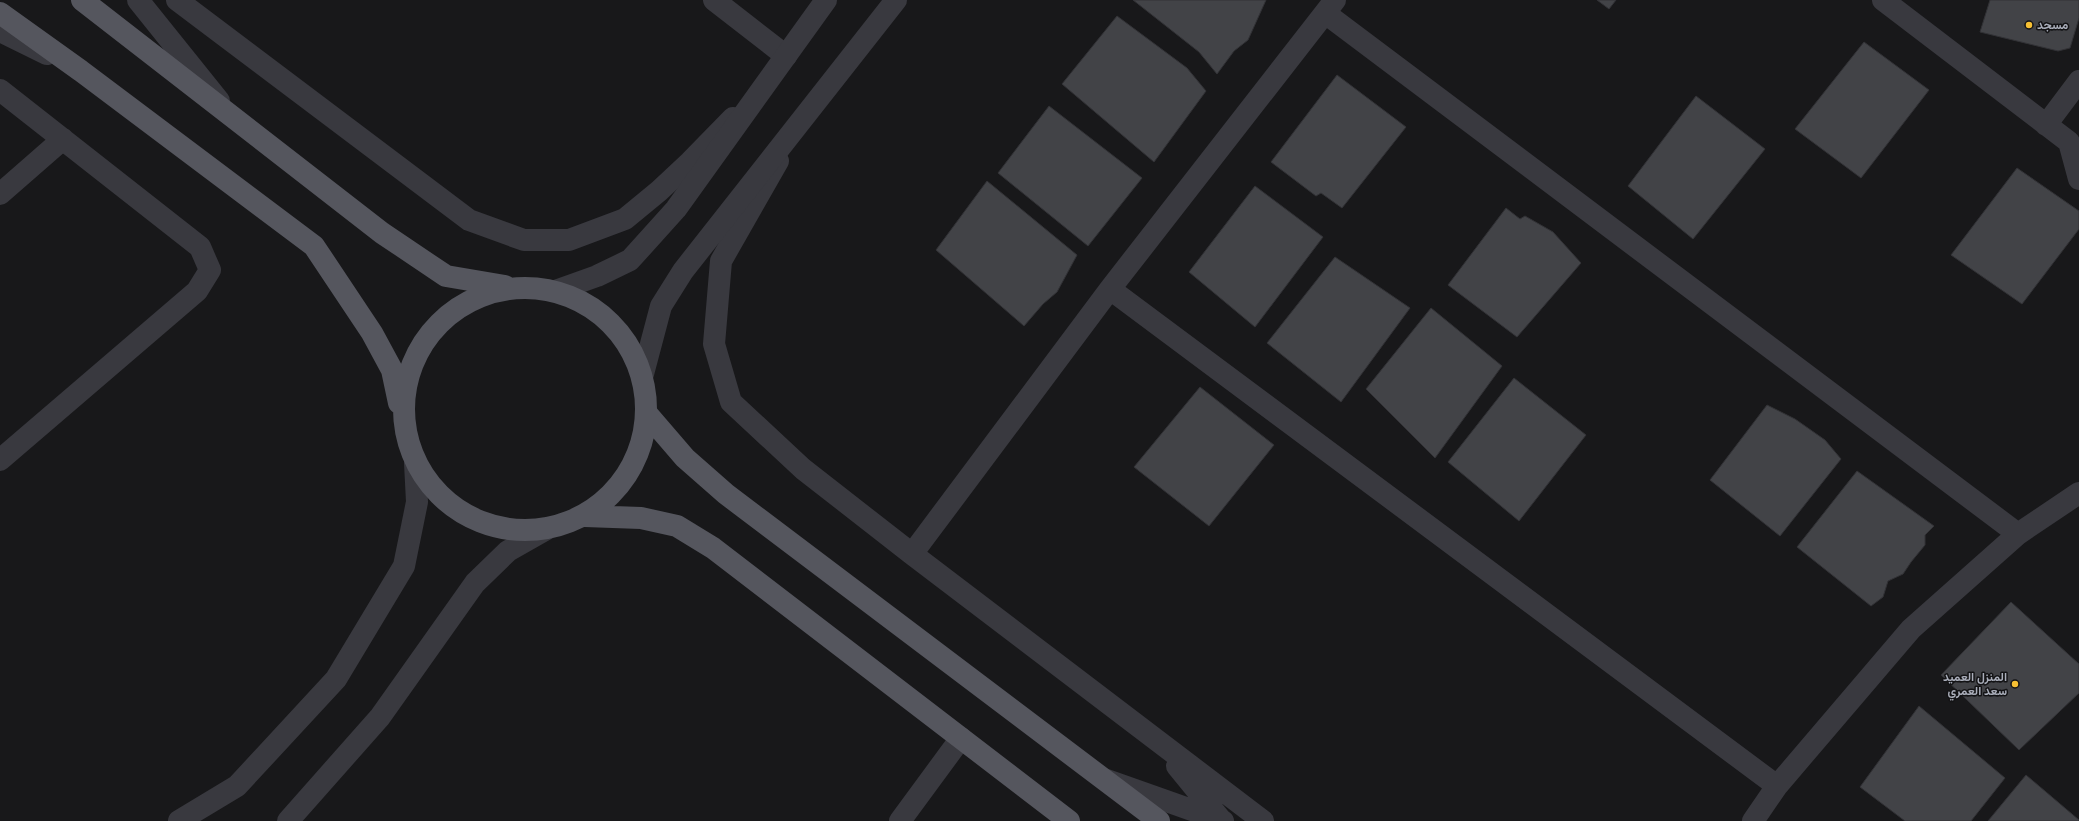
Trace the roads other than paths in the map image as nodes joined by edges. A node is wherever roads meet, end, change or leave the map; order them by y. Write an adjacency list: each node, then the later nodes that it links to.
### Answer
1 (82, 0): 16 (main road)
2 (138, 0): 16 (street)
3 (178, 0): 14 (street)
4 (714, 0): 11 (street)
5 (826, 0): 11 (street)
6 (896, 0): 17 (street)
7 (1883, 0): 18 (street)
8 (1330, 6): 23 (street); 33 (street)
9 (0, 13): 12 (main road)
10 (0, 31): 12 (street)
11 (786, 56): 14 (street)
12 (81, 71): 27 (main road)
13 (2079, 81): 18 (street)
14 (766, 84): 24 (street)
15 (0, 90): 19 (street)
16 (231, 116): 22 (main road)
17 (800, 122): 25 (street); 34 (street)
18 (2046, 125): 20 (street)
19 (63, 140): 21 (street); 28 (street)
20 (2079, 179)
21 (0, 194)
22 (514, 288): 24 (main road); 27 (main road)
23 (1110, 289): 34 (street); 38 (street)
24 (555, 291): 25 (main road)
25 (643, 374): 26 (main road)
26 (648, 415): 31 (main road); 37 (main road)
27 (404, 425): 29 (main road)
28 (0, 460)
29 (415, 463): 32 (main road); 39 (street)
30 (2079, 493): 33 (street)
31 (585, 516): 32 (main road); 36 (main road)
32 (545, 530): 40 (street)
33 (2018, 534): 38 (street)
34 (912, 554): 35 (street)
35 (1153, 737): 44 (street); 45 (street)
36 (961, 738): 41 (street); 42 (main road)
37 (1102, 778): 43 (main road); 44 (street)
38 (1777, 786): 46 (street)
39 (179, 821)
40 (288, 821)
41 (900, 821)
42 (1069, 821)
43 (1160, 821)
44 (1222, 821)
45 (1263, 821)
46 (1753, 821)

